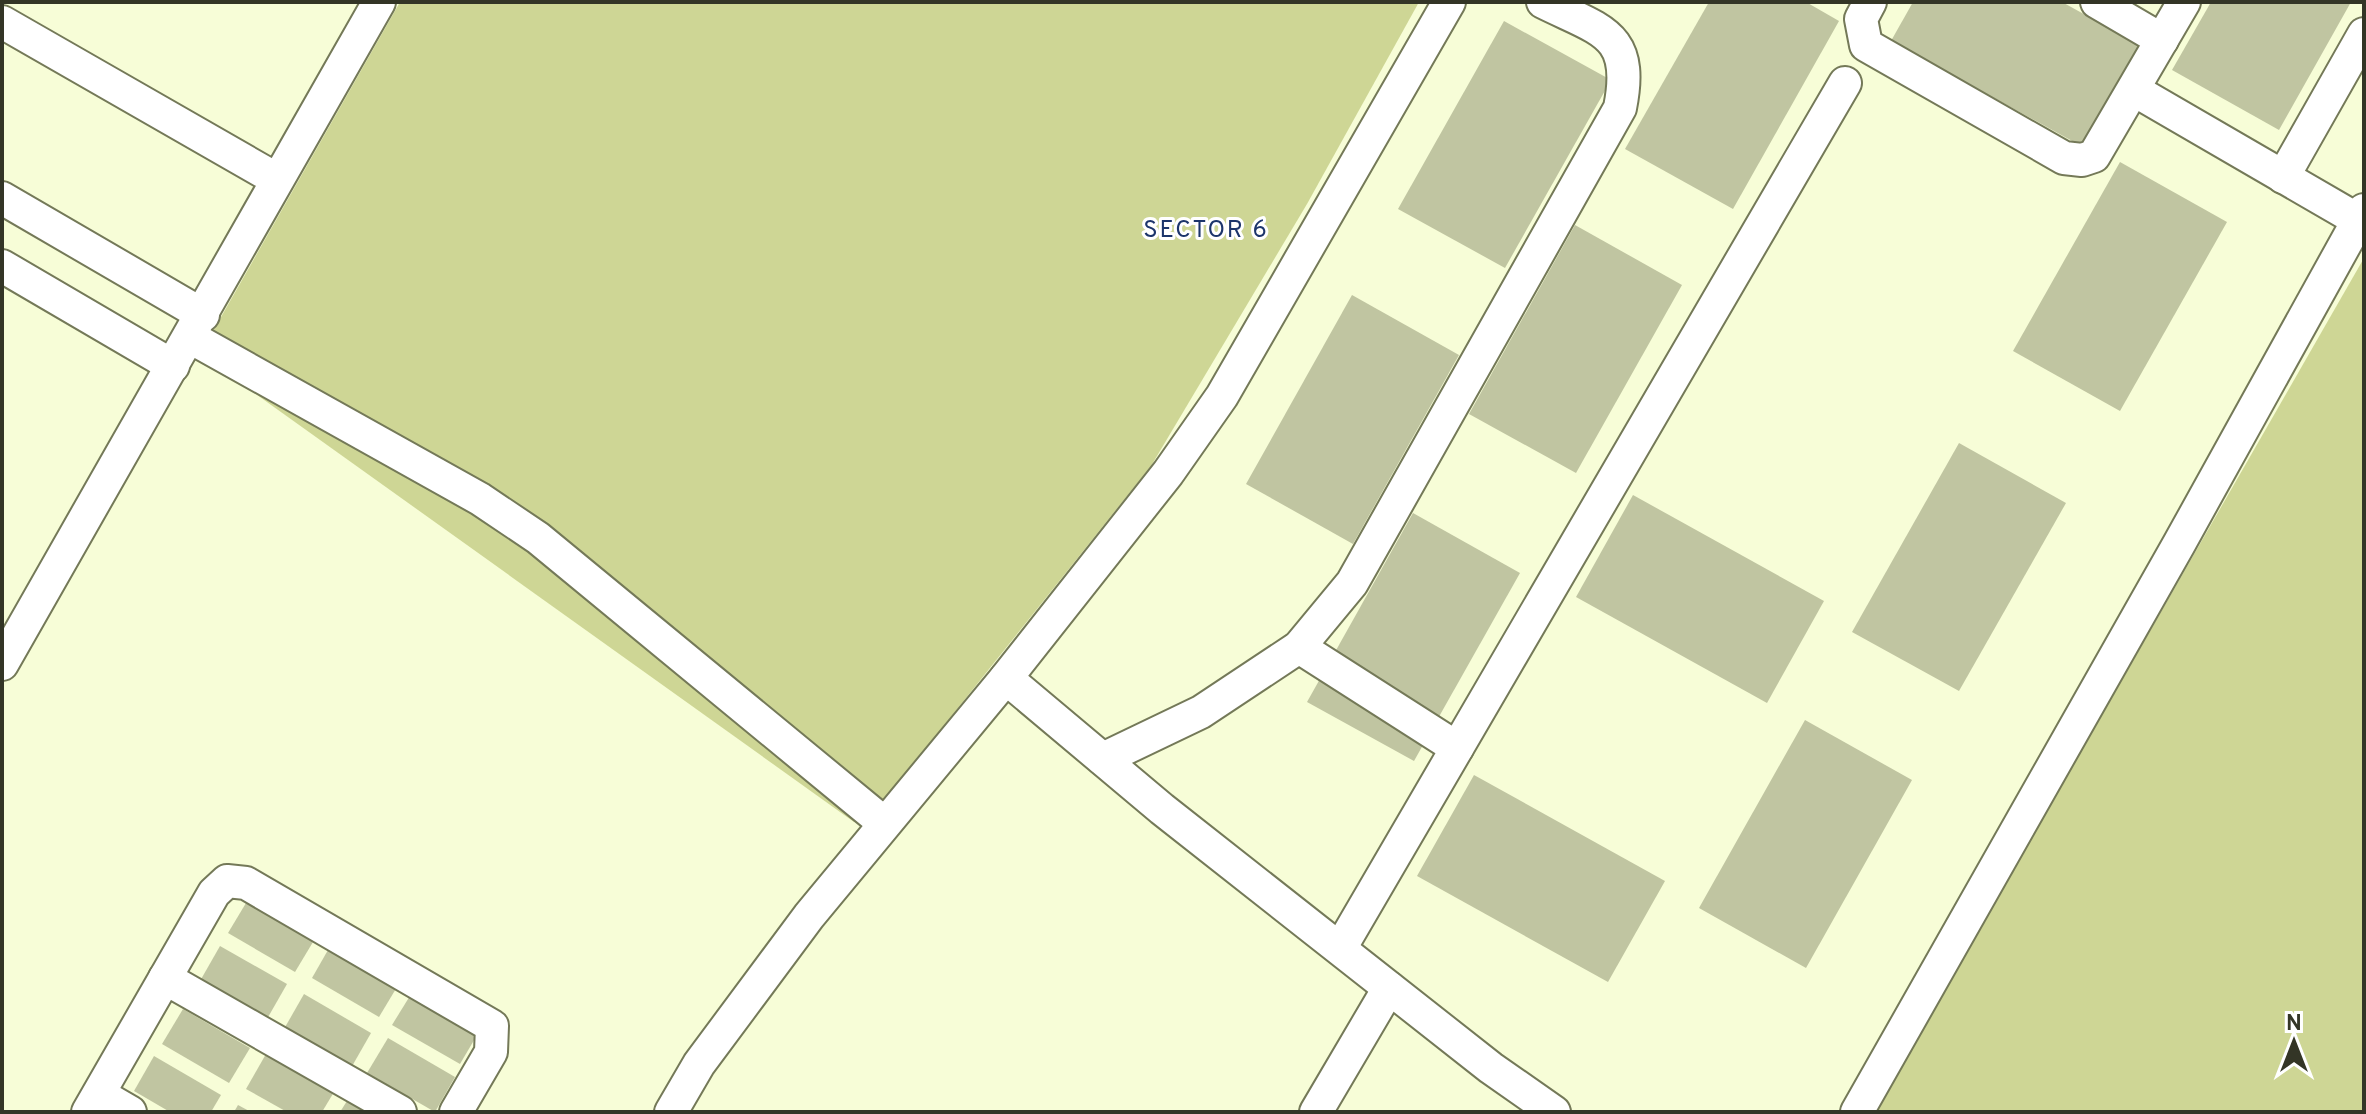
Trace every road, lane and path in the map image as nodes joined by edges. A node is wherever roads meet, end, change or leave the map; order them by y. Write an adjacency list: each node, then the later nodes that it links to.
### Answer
1 (379, 2): 13 (street)
2 (1449, 2): 21 (street)
3 (1543, 2): 19 (street)
4 (1870, 2): 11 (street)
5 (2097, 2): 9 (street)
6 (2184, 2): 9 (street)
7 (13, 17): 13 (street)
8 (2364, 34): 12 (street)
9 (2162, 40): 11 (street)
10 (1845, 83): 22 (street)
11 (2134, 90): 12 (street)
12 (2283, 177): 15 (street)
13 (276, 179): 17 (street)
14 (2, 198): 17 (street)
15 (2361, 215): 35 (street)
16 (2, 266): 18 (street)
17 (197, 326): 18 (street); 24 (street)
18 (173, 366): 20 (street)
19 (1299, 647): 22 (street); 23 (street)
20 (2, 664)
21 (1006, 678): 23 (street); 24 (street)
22 (1457, 748): 25 (street)
23 (1103, 759): 25 (street)
24 (884, 823): 32 (street)
25 (1341, 947): 27 (street)
26 (165, 978): 28 (street); 30 (street); 31 (street)
27 (1389, 988): 33 (street); 34 (street)
28 (93, 1103): 29 (street)
29 (130, 1112)
30 (400, 1112)
31 (456, 1112)
32 (671, 1112)
33 (1316, 1112)
34 (1554, 1112)
35 (1857, 1112)

